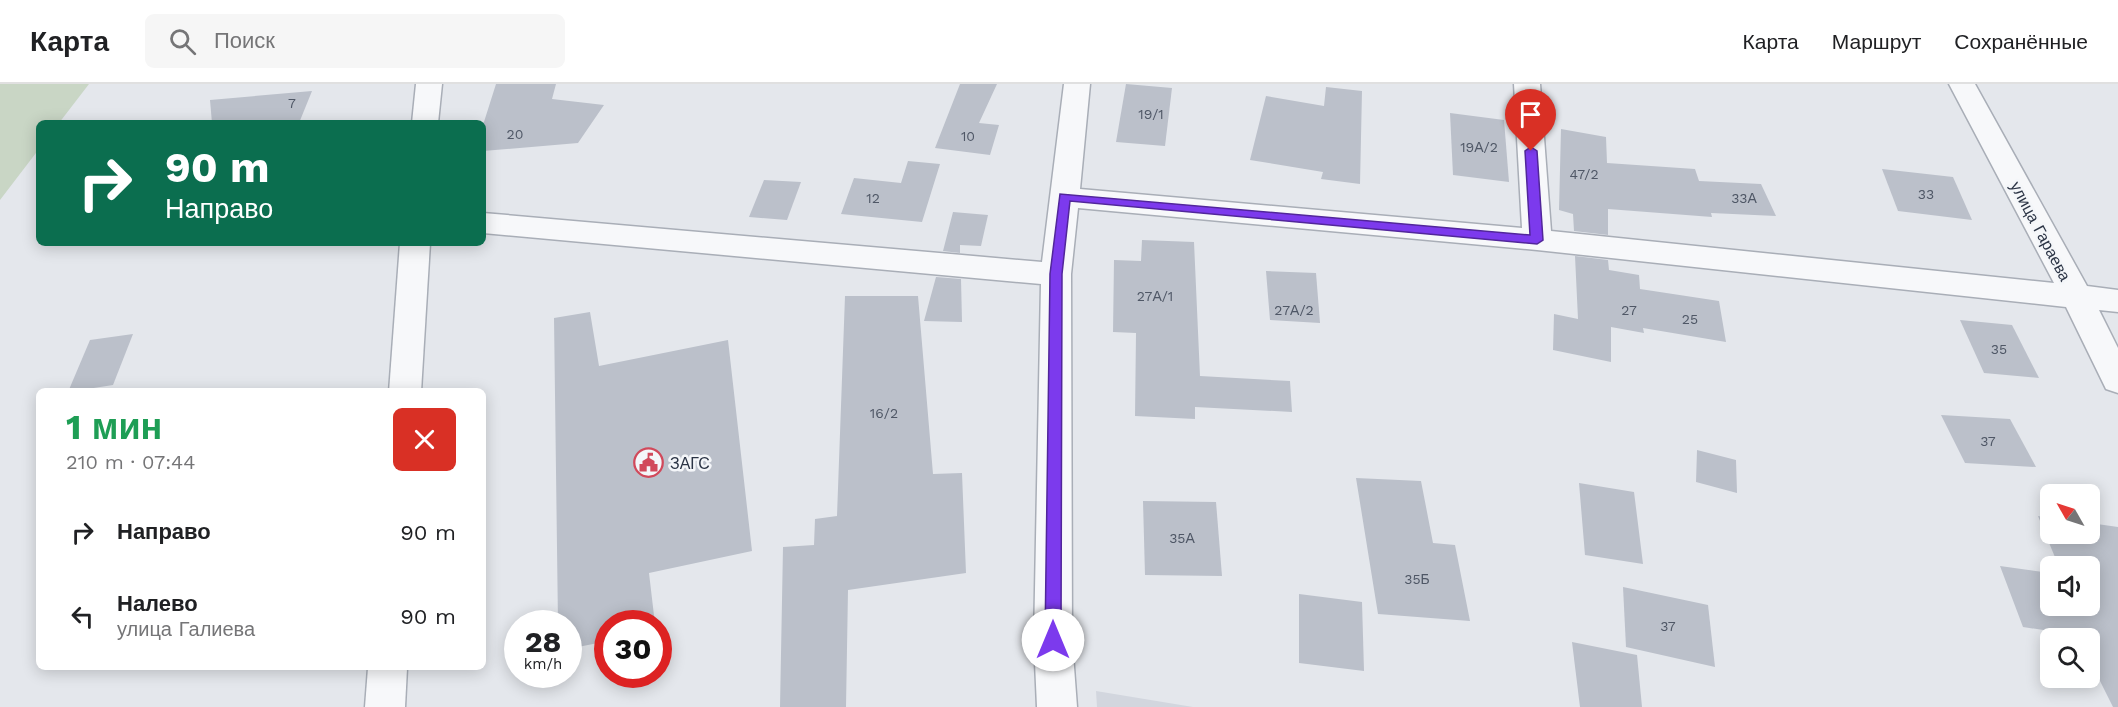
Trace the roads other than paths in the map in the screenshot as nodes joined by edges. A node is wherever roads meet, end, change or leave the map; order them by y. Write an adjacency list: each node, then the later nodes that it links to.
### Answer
1 (429, 84): 5 (street)
2 (1077, 84): 6 (street)
3 (1527, 84): 8 (street)
4 (1962, 84): 11 (street, улица Гараева)
5 (425, 120)
6 (1064, 197): 8 (street); 10 (street)
7 (486, 223): 10 (street)
8 (1537, 240): 11 (street)
9 (415, 246): 14 (street)
10 (1056, 274): 17 (street)
11 (2077, 297): 12 (street); 13 (street, улица Гараева)
12 (2118, 301)
13 (2118, 380)
14 (405, 388)
15 (388, 670): 16 (street)
16 (385, 707)
17 (1056, 707)

